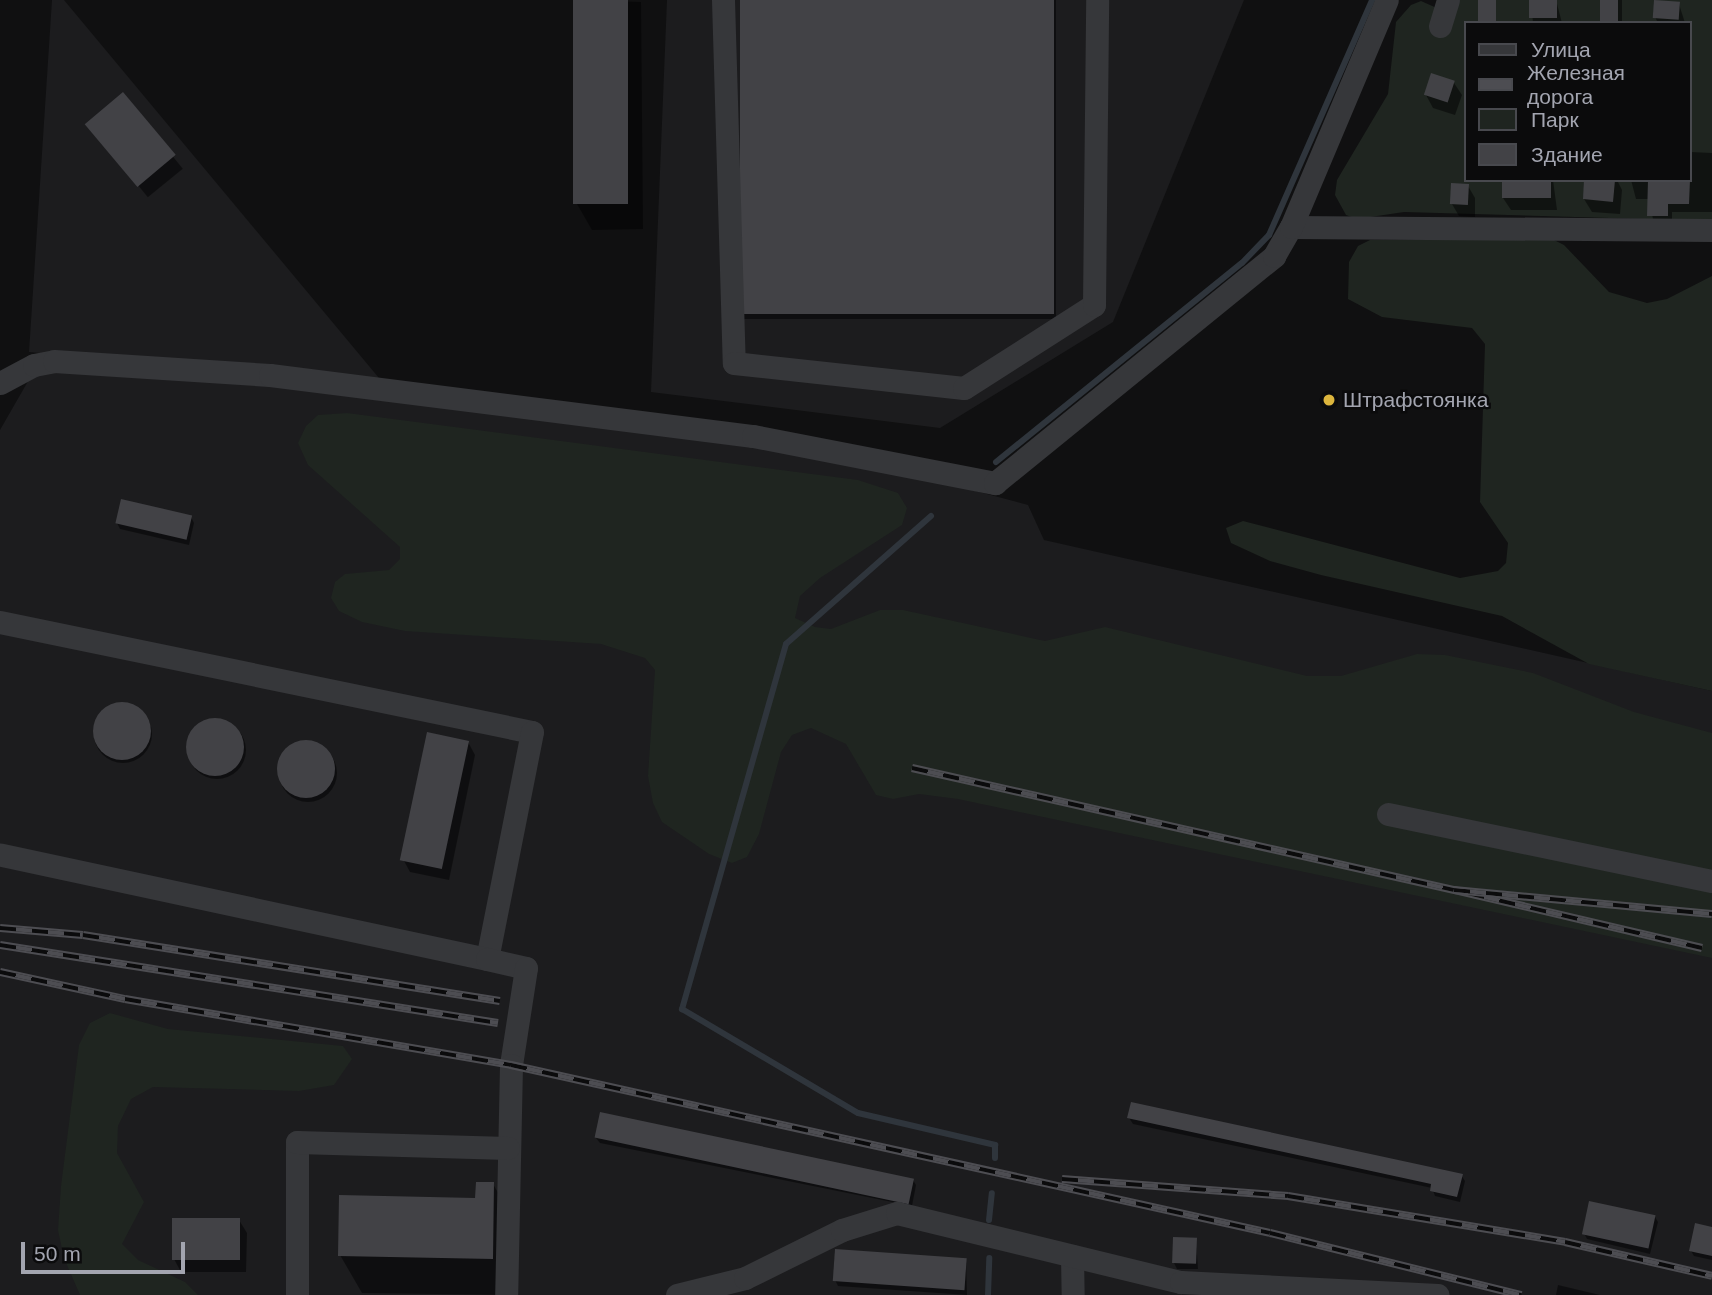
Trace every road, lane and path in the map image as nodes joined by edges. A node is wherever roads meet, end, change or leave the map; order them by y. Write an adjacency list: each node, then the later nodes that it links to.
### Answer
1 (723, 0): 2 (street)
2 (1097, 0)
3 (1387, 0): 6 (street)
4 (1448, 0): 5 (street)
5 (1440, 26)
6 (1291, 227): 7 (street); 8 (street)
7 (1712, 230)
8 (0, 383)
9 (0, 622): 13 (street)
10 (1388, 814): 12 (street)
11 (0, 855): 13 (street)
12 (1712, 881)
13 (487, 960): 14 (street)
14 (508, 1149): 16 (street); 17 (street)
15 (1072, 1256): 18 (street); 19 (street); 20 (street)
16 (297, 1295)
17 (506, 1295)
18 (677, 1295)
19 (1073, 1295)
20 (1438, 1295)

